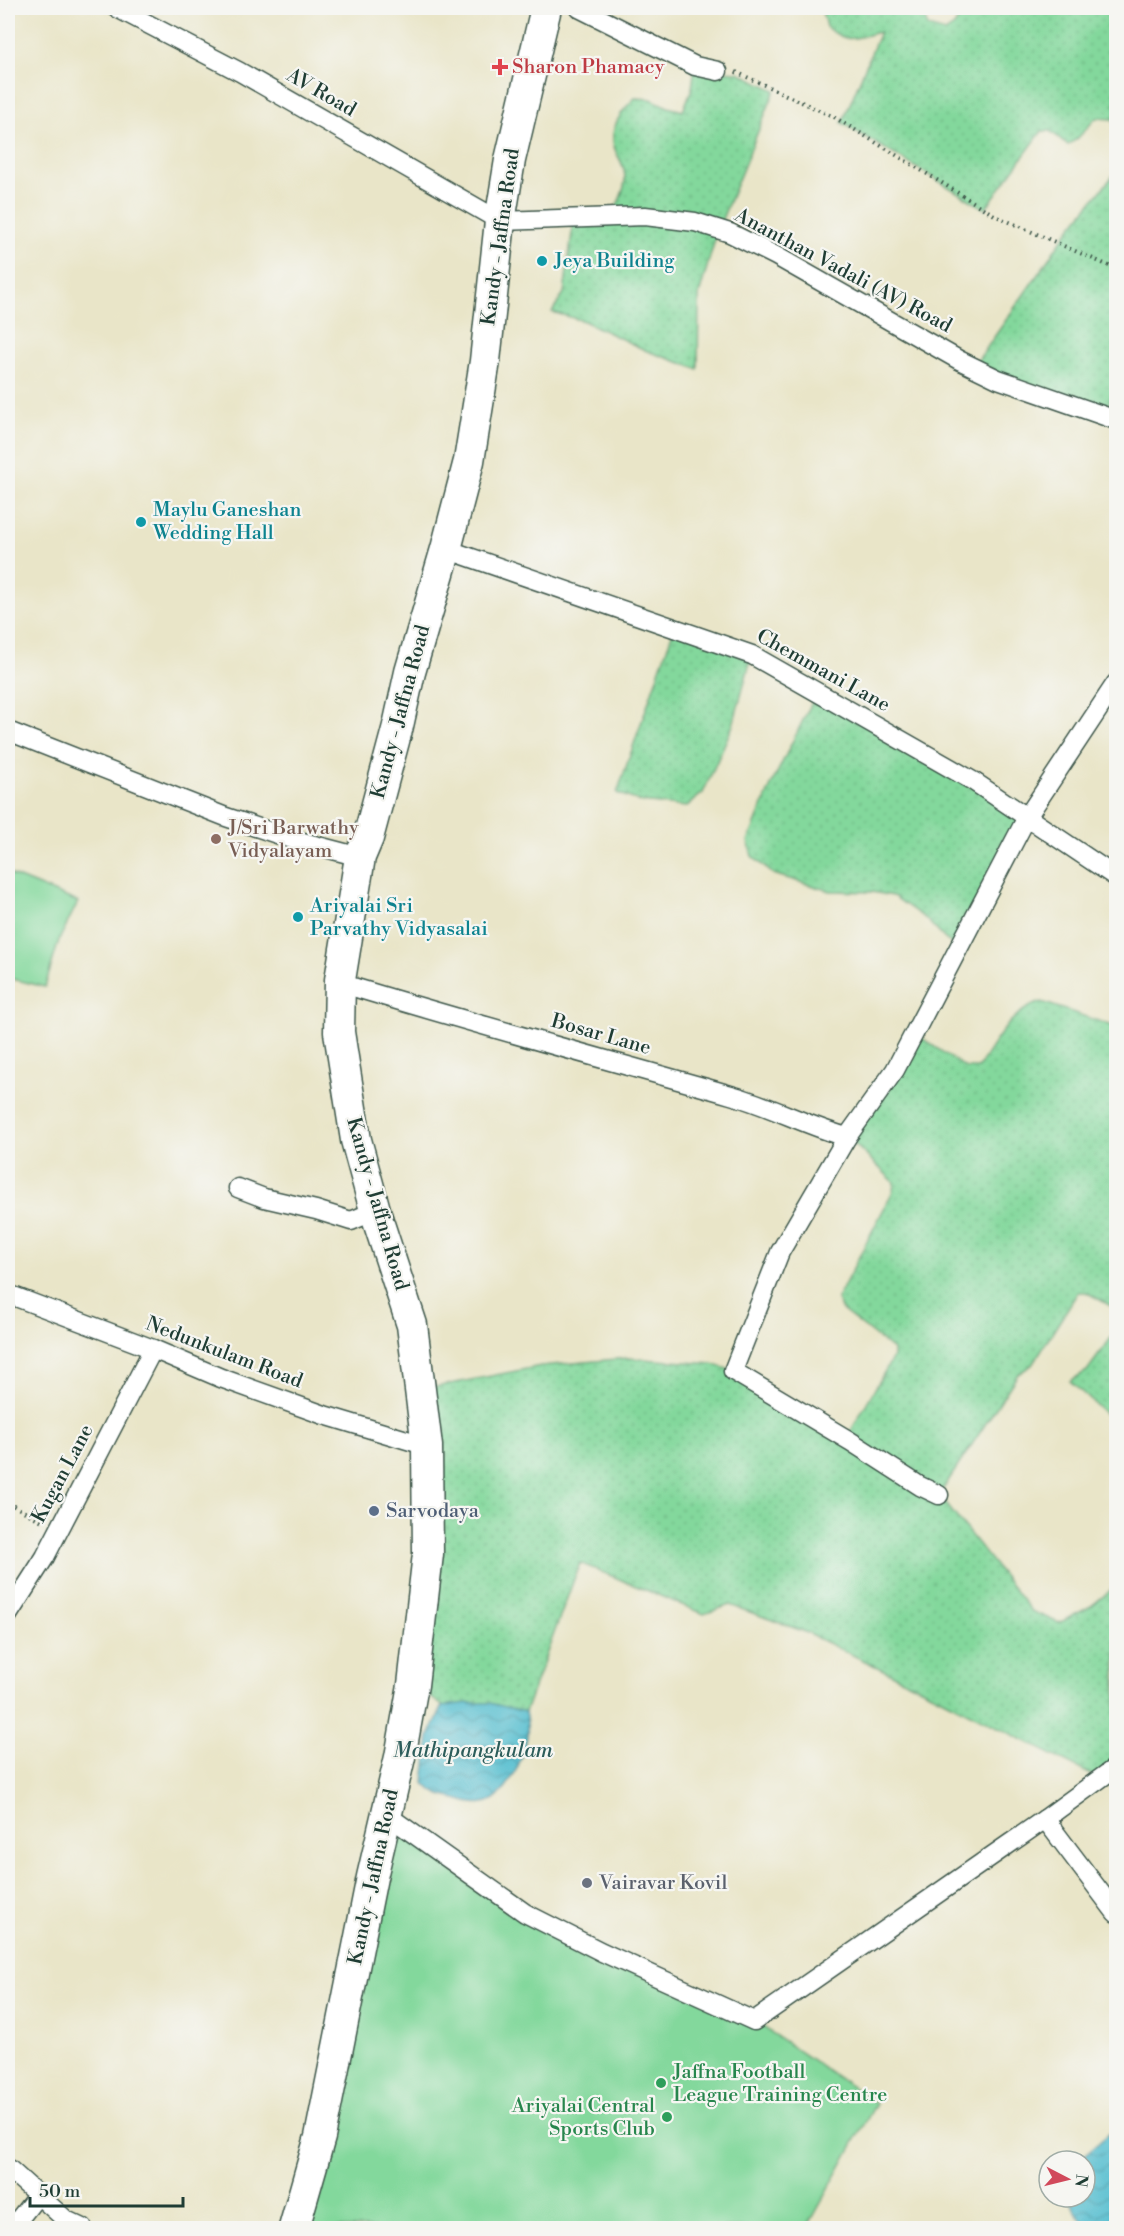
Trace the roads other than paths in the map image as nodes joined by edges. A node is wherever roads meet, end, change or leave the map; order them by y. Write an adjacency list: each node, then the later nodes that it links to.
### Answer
1 (117, 8): 5 (street, AV Road)
2 (546, 8): 5 (highway, Kandy - Jaffna Road)
3 (579, 8): 4 (street)
4 (718, 71)
5 (500, 221): 6 (street, Ananthan Vadali (AV) Road); 7 (highway, Kandy - Jaffna Road)
6 (1116, 420)
7 (446, 549): 10 (street, Chemmani Lane); 11 (highway, Kandy - Jaffna Road)
8 (1116, 683): 10 (street)
9 (8, 731): 11 (street)
10 (1027, 817): 12 (street, Chemmani Lane); 14 (street)
11 (360, 857): 13 (highway, Kandy - Jaffna Road)
12 (1116, 877)
13 (340, 983): 14 (street, Bosar Lane); 16 (highway, Kandy - Jaffna Road)
14 (847, 1137): 20 (street)
15 (238, 1188): 16 (street)
16 (375, 1211): 19 (highway, Kandy - Jaffna Road)
17 (8, 1294): 18 (street, Nedunkulam Road)
18 (153, 1349): 19 (street, Nedunkulam Road); 21 (street, Kugan Lane)
19 (427, 1446): 23 (highway, Kandy - Jaffna Road)
20 (939, 1495)
21 (8, 1615)
22 (1116, 1767): 24 (street)
23 (387, 1815): 24 (street); 30 (highway, Kandy - Jaffna Road)
24 (1046, 1819): 25 (street)
25 (1116, 1913)
26 (8, 2168): 27 (street)
27 (38, 2195): 28 (street); 29 (street)
28 (12, 2229)
29 (83, 2229)
30 (294, 2229)

